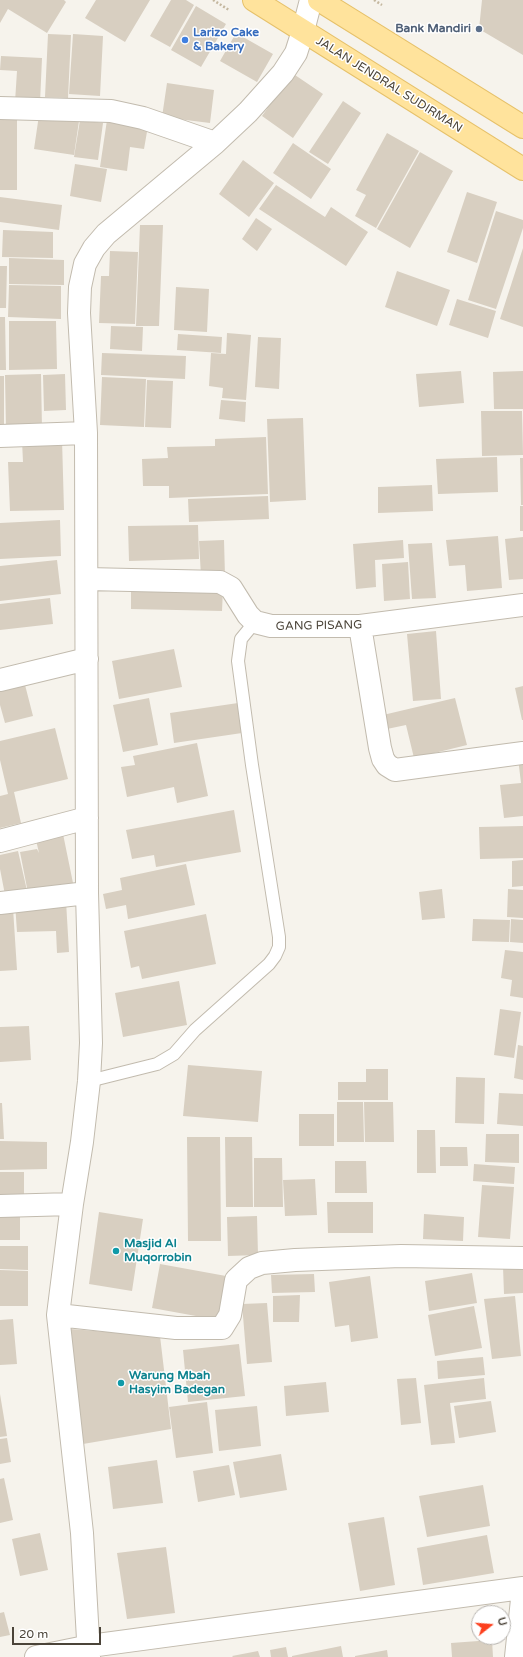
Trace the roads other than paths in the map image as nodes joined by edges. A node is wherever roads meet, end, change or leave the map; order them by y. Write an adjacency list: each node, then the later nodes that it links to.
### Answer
1 (254, 0): 4 (main road, JALAN JENDRAL SUDIRMAN)
2 (311, 0): 4 (street)
3 (319, 0): 6 (main road)
4 (303, 31): 7 (street); 8 (main road, JALAN JENDRAL SUDIRMAN)
5 (0, 108): 7 (street)
6 (523, 126)
7 (215, 143): 9 (street)
8 (523, 169)
9 (86, 433): 10 (street); 11 (street)
10 (0, 436)
11 (87, 579): 13 (street); 15 (street)
12 (523, 605): 14 (street, GANG PISANG)
13 (255, 622): 14 (street, GANG PISANG); 22 (lane)
14 (360, 626): 17 (street)
15 (87, 659): 16 (street); 18 (street)
16 (0, 680)
17 (523, 753)
18 (87, 818): 19 (street); 20 (street)
19 (0, 841)
20 (87, 893): 21 (street); 22 (street)
21 (0, 903)
22 (89, 1081): 23 (street)
23 (72, 1204): 24 (street); 26 (street)
24 (0, 1206)
25 (523, 1258): 26 (street)
26 (58, 1315): 28 (street)
27 (523, 1589): 28 (street); 30 (street)
28 (89, 1652): 29 (street)
29 (36, 1657)
30 (516, 1657)

